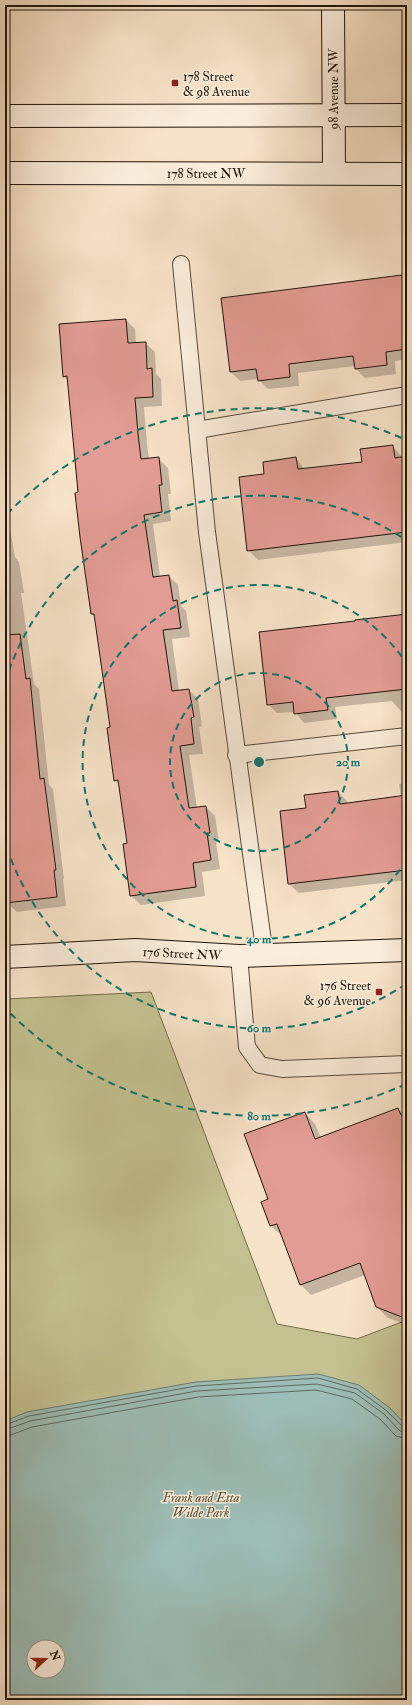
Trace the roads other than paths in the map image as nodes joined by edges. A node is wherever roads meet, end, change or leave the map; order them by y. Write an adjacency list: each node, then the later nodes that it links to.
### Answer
1 (333, 5): 4 (main road, 98 Avenue NW)
2 (407, 115): 4 (main road)
3 (5, 116): 4 (main road)
4 (333, 116): 6 (main road, 98 Avenue NW)
5 (5, 173): 6 (main road, 178 Street NW)
6 (334, 173): 7 (main road, 178 Street NW)
7 (407, 174)
8 (181, 264): 10 (lane)
9 (407, 395): 10 (lane)
10 (197, 430): 12 (lane)
11 (407, 736): 12 (lane)
12 (236, 755): 16 (lane)
13 (407, 950): 16 (main road, 176 Street NW)
14 (5, 956): 15 (main road, 176 Street NW)
15 (239, 956): 16 (main road, 176 Street NW); 17 (lane)
16 (265, 956)
17 (407, 1064)

